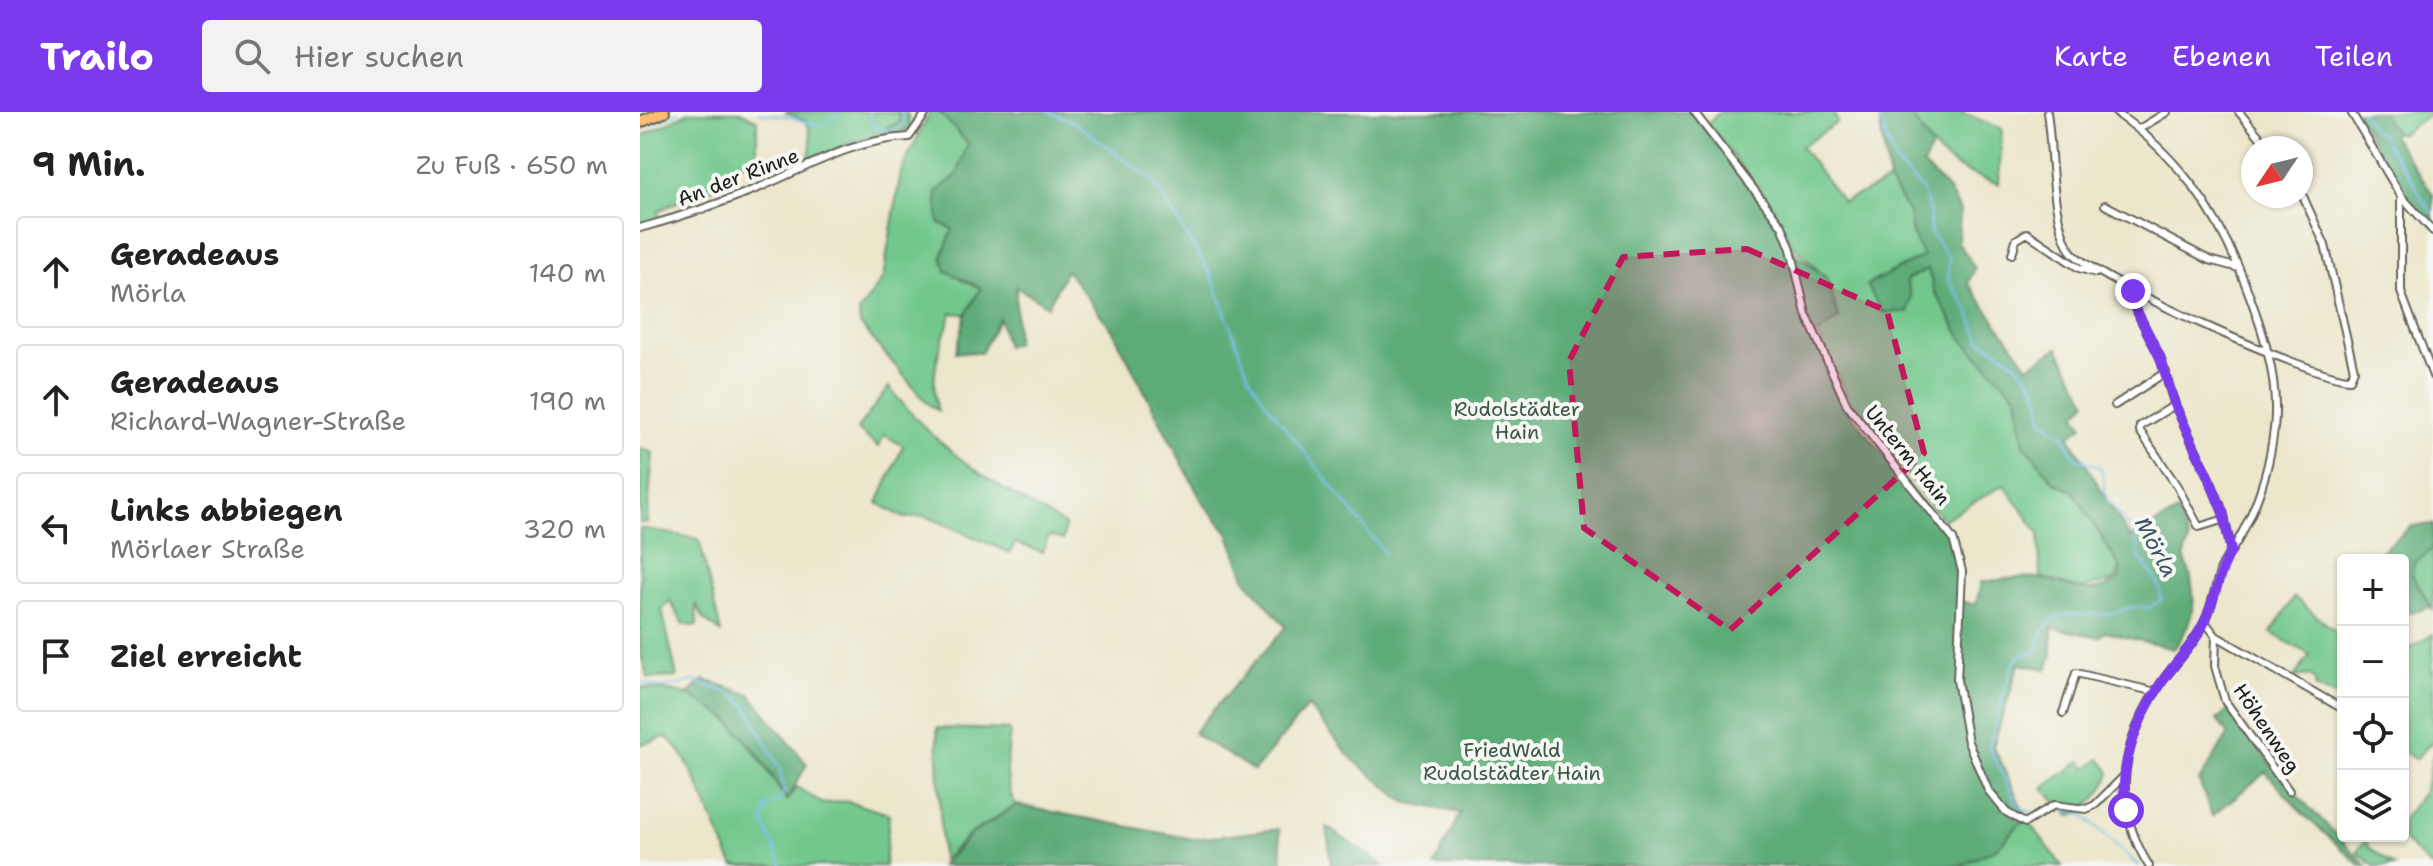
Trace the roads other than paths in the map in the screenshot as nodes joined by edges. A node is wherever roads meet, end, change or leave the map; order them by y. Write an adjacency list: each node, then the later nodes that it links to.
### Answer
1 (664, 112): 9 (main road)
2 (927, 112): 15 (street, An der Rinne)
3 (1694, 112): 33 (street, Unterm Hain)
4 (2047, 112): 19 (street)
5 (2115, 112): 10 (street)
6 (2167, 112): 10 (street)
7 (2351, 112): 12 (street)
8 (2242, 113): 11 (street)
9 (640, 122)
10 (2139, 129): 18 (street)
11 (2260, 136)
12 (2401, 196): 16 (street); 23 (street)
13 (2109, 206): 18 (street)
14 (2308, 208): 21 (street)
15 (640, 228)
16 (2433, 231)
17 (2012, 254): 19 (street)
18 (2239, 268): 21 (street)
19 (2099, 274): 20 (street)
20 (2133, 291): 21 (street); 22 (street)
21 (2267, 350): 27 (street)
22 (2166, 372): 24 (street); 25 (street)
23 (2433, 376)
24 (2115, 405)
25 (2175, 405): 26 (street); 26 (street)
26 (2225, 519): 27 (street)
27 (2231, 551): 28 (street)
28 (2205, 622): 29 (street); 30 (street)
29 (2216, 636): 31 (street); 34 (street, Höhenweg)
30 (2156, 692): 32 (street); 33 (street)
31 (2337, 706)
32 (2063, 713)
33 (2122, 778): 35 (street)
34 (2289, 791)
35 (2149, 866)

